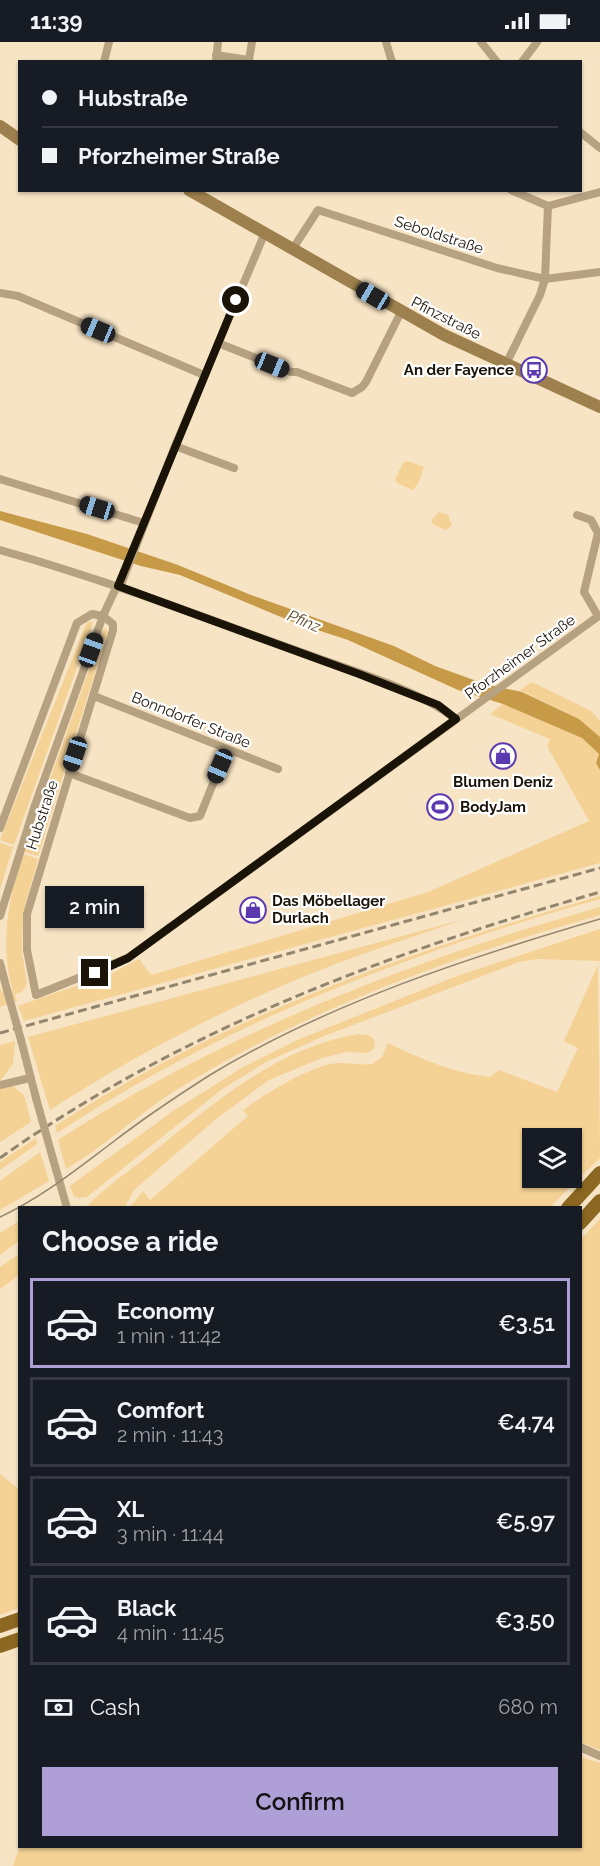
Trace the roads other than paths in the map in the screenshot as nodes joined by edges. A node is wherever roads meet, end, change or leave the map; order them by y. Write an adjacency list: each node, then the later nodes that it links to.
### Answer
1 (109, 42): 8 (street)
2 (218, 42): 7 (street)
3 (252, 42): 10 (street)
4 (386, 42): 11 (street)
5 (482, 42): 12 (street)
6 (537, 42): 13 (street)
7 (216, 58): 9 (street)
8 (104, 60)
9 (240, 60)
10 (252, 60)
11 (391, 60)
12 (496, 60)
13 (524, 60)
14 (0, 126): 16 (main road)
15 (582, 134): 17 (street)
16 (18, 139)
17 (600, 148)
18 (192, 192): 22 (main road, Pfinzstraße)
19 (516, 192): 21 (street)
20 (600, 192): 21 (street)
21 (548, 206): 25 (street)
22 (264, 235): 23 (main road, Pfinzstraße); 28 (street, Hubstraße)
23 (292, 250): 25 (street, Seboldstraße); 27 (main road, Pfinzstraße)
24 (600, 272): 25 (street, Seboldstraße)
25 (545, 279): 29 (street)
26 (0, 293): 30 (street)
27 (401, 312): 28 (street); 29 (main road, Pfinzstraße)
28 (218, 343): 30 (street, Hubstraße)
29 (506, 364): 31 (main road, Pfinzstraße)
30 (204, 375): 32 (street, Hubstraße)
31 (600, 407)
32 (174, 446): 33 (street); 36 (street, Hubstraße)
33 (234, 468)
34 (0, 479): 36 (street)
35 (577, 515): 39 (street)
36 (144, 523): 38 (street, Hubstraße)
37 (0, 550): 38 (street)
38 (118, 586): 40 (street, Hubstraße); 42 (street)
39 (599, 615): 42 (street, Pforzheimer Straße)
40 (103, 616): 41 (street, Hubstraße); 46 (street); 47 (street, Hubstraße)
41 (94, 696): 43 (street, Bonndorfer Straße); 45 (street, Hubstraße)
42 (456, 719): 49 (street, Pforzheimer Straße)
43 (227, 749): 44 (street, Bonndorfer Straße); 45 (street)
44 (278, 770)
45 (69, 773): 49 (street, Hubstraße)
46 (0, 828)
47 (0, 916)
48 (0, 963): 50 (street, bridge)
49 (36, 995)
50 (30, 1078): 51 (street); 54 (street, bridge)
51 (0, 1085)
52 (600, 1173): 55 (main road)
53 (600, 1201): 56 (main road)
54 (66, 1206)
55 (570, 1206)
56 (582, 1221)
57 (18, 1619): 58 (main road)
58 (0, 1626)
59 (18, 1640): 60 (main road)
60 (0, 1646)
61 (582, 1748): 62 (street)
62 (600, 1756)

